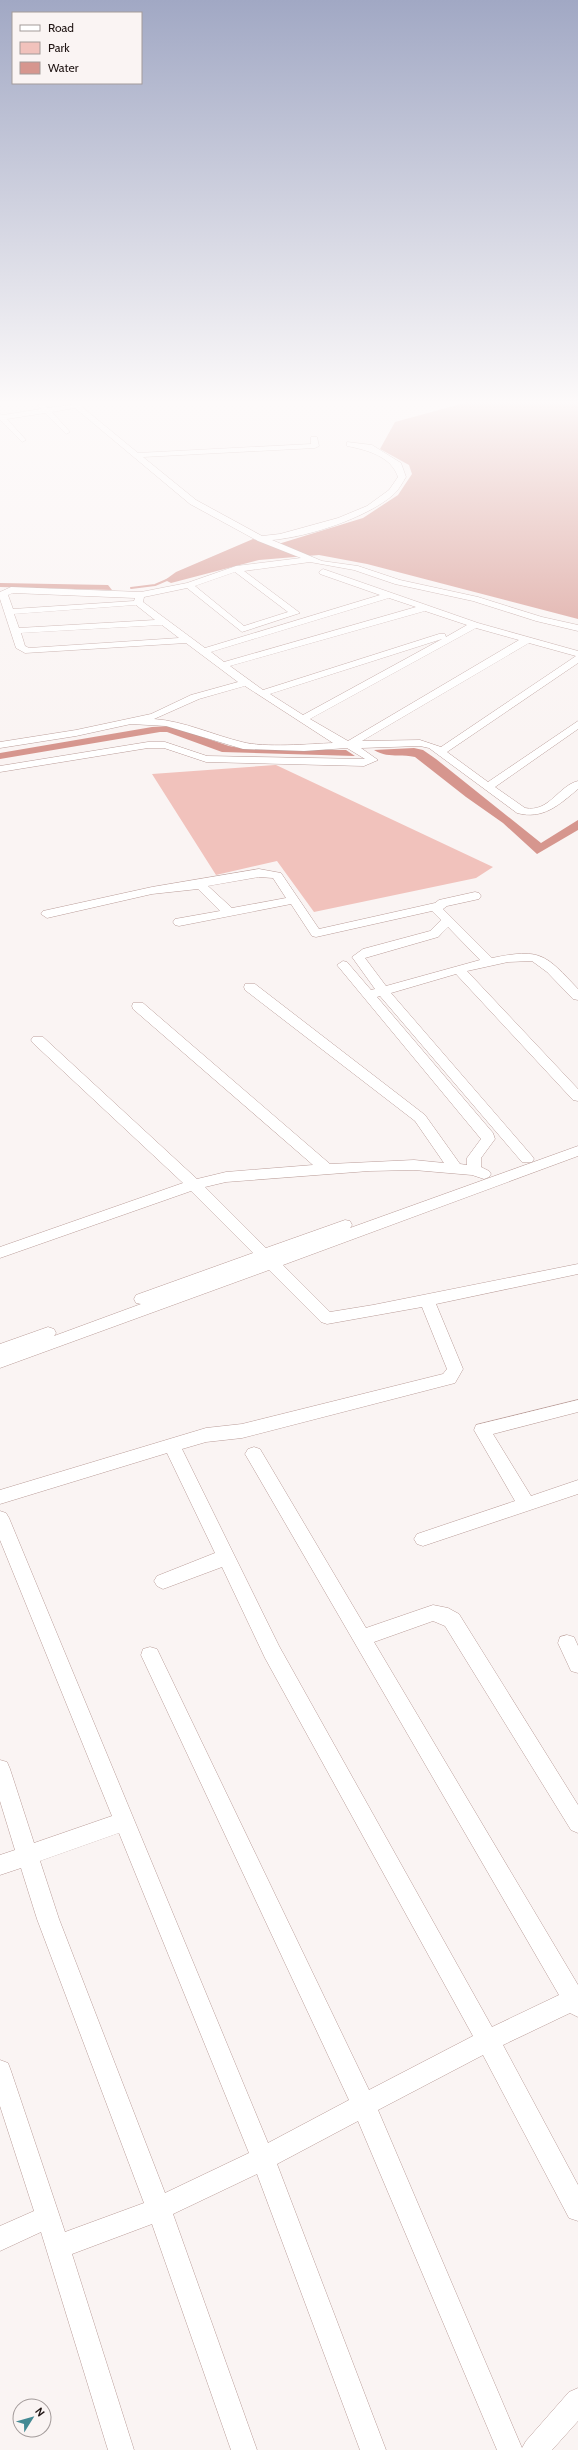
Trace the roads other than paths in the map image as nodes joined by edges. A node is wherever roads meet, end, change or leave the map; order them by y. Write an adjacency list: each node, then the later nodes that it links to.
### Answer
1 (220, 516): 3 (street)
2 (349, 516): 3 (street)
3 (262, 539): 4 (street)
4 (307, 559): 5 (street); 17 (street)
5 (236, 569): 7 (street); 7 (street)
6 (323, 572): 9 (street)
7 (189, 585): 11 (street)
8 (52, 592): 10 (street); 11 (street); 12 (street)
9 (389, 595): 13 (street); 21 (street)
10 (2, 596): 14 (street)
11 (140, 599): 12 (street); 15 (street)
12 (55, 608): 14 (street)
13 (424, 608): 16 (street); 24 (street)
14 (9, 612): 18 (street)
15 (165, 622): 18 (street); 19 (street)
16 (475, 625): 20 (street); 26 (street); 27 (street)
17 (578, 628)
18 (16, 631): 19 (street)
19 (189, 640): 21 (street)
20 (527, 640): 22 (street); 32 (street)
21 (204, 651): 24 (street)
22 (578, 654)
23 (578, 659): 33 (street)
24 (223, 665): 25 (street)
25 (246, 683): 26 (street); 28 (street)
26 (263, 693): 27 (street)
27 (303, 719): 32 (street)
28 (130, 722): 31 (street); 32 (street)
29 (578, 724): 36 (street)
30 (0, 734): 31 (street)
31 (3, 745)
32 (349, 745): 33 (street); 34 (street)
33 (441, 751): 36 (street)
34 (0, 769)
35 (578, 784): 36 (street)
36 (489, 786)
37 (191, 885): 39 (street); 41 (street); 42 (street)
38 (475, 896): 40 (street)
39 (295, 900): 40 (street); 41 (street)
40 (437, 908): 43 (street)
41 (228, 911): 44 (street)
42 (47, 914)
43 (449, 920): 45 (street); 49 (street)
44 (178, 922)
45 (489, 962): 47 (street); 51 (street)
46 (343, 965): 50 (street)
47 (460, 971): 49 (street); 54 (street)
48 (250, 987): 58 (street)
49 (383, 991): 50 (street); 57 (street)
50 (367, 995): 60 (street)
51 (578, 996)
52 (138, 1006): 59 (street)
53 (38, 1040): 61 (street)
54 (578, 1097)
55 (578, 1140): 57 (street)
56 (578, 1151): 63 (street)
57 (527, 1159): 60 (street)
58 (455, 1168): 59 (street); 60 (street)
59 (326, 1169): 61 (street)
60 (479, 1172): 63 (street)
61 (193, 1185): 62 (street); 63 (street)
62 (0, 1253)
63 (266, 1259): 65 (street); 66 (street); 67 (street)
64 (578, 1269): 65 (street)
65 (427, 1300): 69 (street)
66 (0, 1350)
67 (0, 1362)
68 (578, 1406): 73 (street)
69 (172, 1445): 72 (street); 76 (street)
70 (254, 1454): 78 (street)
71 (578, 1487): 73 (street)
72 (0, 1497)
73 (527, 1505): 75 (street)
74 (0, 1518): 83 (street)
75 (423, 1539)
76 (226, 1557): 77 (street); 88 (street)
77 (163, 1582)
78 (362, 1638): 84 (street); 87 (street)
79 (567, 1643): 81 (street)
80 (150, 1655): 91 (street)
81 (578, 1665)
82 (0, 1769): 85 (street)
83 (123, 1822): 85 (street); 92 (street)
84 (578, 1823)
85 (29, 1855): 86 (street); 93 (street)
86 (0, 1865)
87 (577, 2001): 88 (street)
88 (487, 2039): 91 (street); 94 (street)
89 (0, 2071): 90 (street)
90 (5, 2105): 95 (street)
91 (364, 2106): 92 (street); 102 (street)
92 (263, 2159): 93 (street); 101 (street)
93 (159, 2209): 97 (street); 100 (street)
94 (578, 2209)
95 (47, 2217): 96 (street); 97 (street)
96 (0, 2239)
97 (58, 2247): 99 (street)
98 (578, 2401): 103 (street)
99 (121, 2450)
100 (244, 2450)
101 (373, 2450)
102 (510, 2450)
103 (535, 2450)

